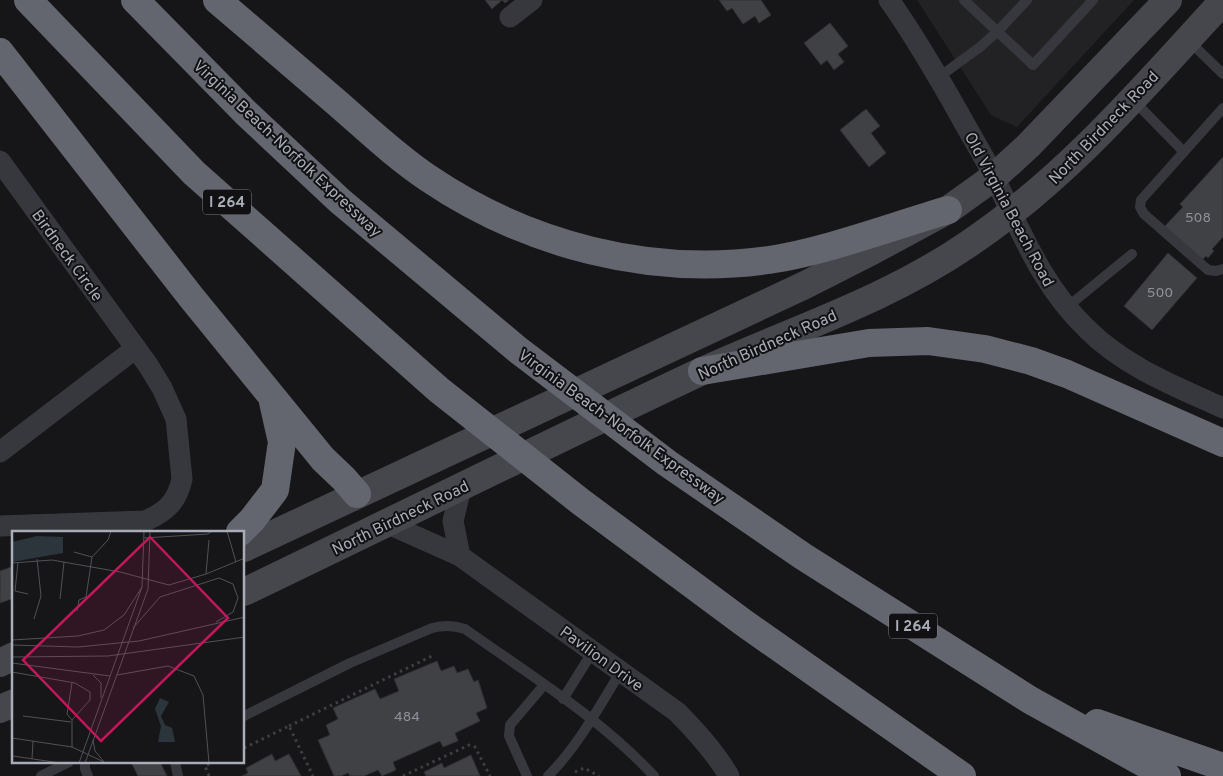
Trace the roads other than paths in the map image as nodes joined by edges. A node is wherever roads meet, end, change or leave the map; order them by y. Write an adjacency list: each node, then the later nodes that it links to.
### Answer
1 (28, 0): 61 (highway, I 264)
2 (135, 0): 47 (highway, Virginia Beach-Norfolk Expressway / I 264)
3 (217, 0): 22 (highway)
4 (532, 0): 11 (street)
5 (889, 0): 16 (street, Old Virginia Beach Road)
6 (964, 0): 12 (lane)
7 (1027, 0): 12 (lane)
8 (1093, 0): 12 (lane)
9 (1168, 0): 21 (main road)
10 (1222, 1): 13 (main road, North Birdneck Road)
11 (510, 17)
12 (998, 31): 16 (lane)
13 (1188, 39): 15 (lane); 17 (main road, North Birdneck Road)
14 (0, 52): 29 (highway)
15 (1223, 74)
16 (939, 77): 21 (street, Old Virginia Beach Road)
17 (1132, 99): 19 (lane); 23 (main road, North Birdneck Road)
18 (1223, 108): 19 (lane)
19 (1184, 152): 25 (lane)
20 (0, 161): 27 (street, Birdneck Circle)
21 (994, 177): 22 (main road); 23 (street, Old Virginia Beach Road)
22 (948, 210): 34 (main road)
23 (1012, 213): 26 (street, Old Virginia Beach Road); 28 (main road, North Birdneck Road)
24 (1132, 254): 26 (lane)
25 (1223, 269)
26 (1066, 308): 30 (street, Old Virginia Beach Road)
27 (136, 348): 32 (street); 36 (street, Birdneck Circle)
28 (702, 372): 31 (highway); 33 (main road, North Birdneck Road)
29 (272, 398): 34 (highway); 37 (highway)
30 (1223, 408)
31 (1223, 443)
32 (0, 452)
33 (461, 488): 35 (main road, North Birdneck Road); 39 (street)
34 (357, 494): 35 (main road, Pavilion Drive); 38 (main road)
35 (386, 524): 39 (street, Pavilion Drive); 40 (main road, North Birdneck Road)
36 (0, 526)
37 (241, 531)
38 (245, 548)
39 (460, 556): 41 (street, Pavilion Drive)
40 (245, 592)
41 (593, 651): 44 (street, Pavilion Drive); 46 (lane)
42 (12, 657): 43 (main road)
43 (0, 663)
44 (621, 671): 51 (lane); 60 (street, Pavilion Drive)
45 (544, 685): 46 (lane); 50 (lane); 57 (lane)
46 (563, 699): 51 (lane)
47 (1030, 700): 54 (highway); 62 (highway, Virginia Beach-Norfolk Expressway / I 264)
48 (12, 703): 49 (main road)
49 (0, 709)
50 (245, 716)
51 (591, 719): 58 (lane); 59 (lane)
52 (65, 764): 55 (lane)
53 (85, 764): 56 (lane)
54 (1223, 767)
55 (41, 776)
56 (88, 776)
57 (527, 776)
58 (548, 776)
59 (654, 776)
60 (729, 776)
61 (962, 776)
62 (1167, 776)

